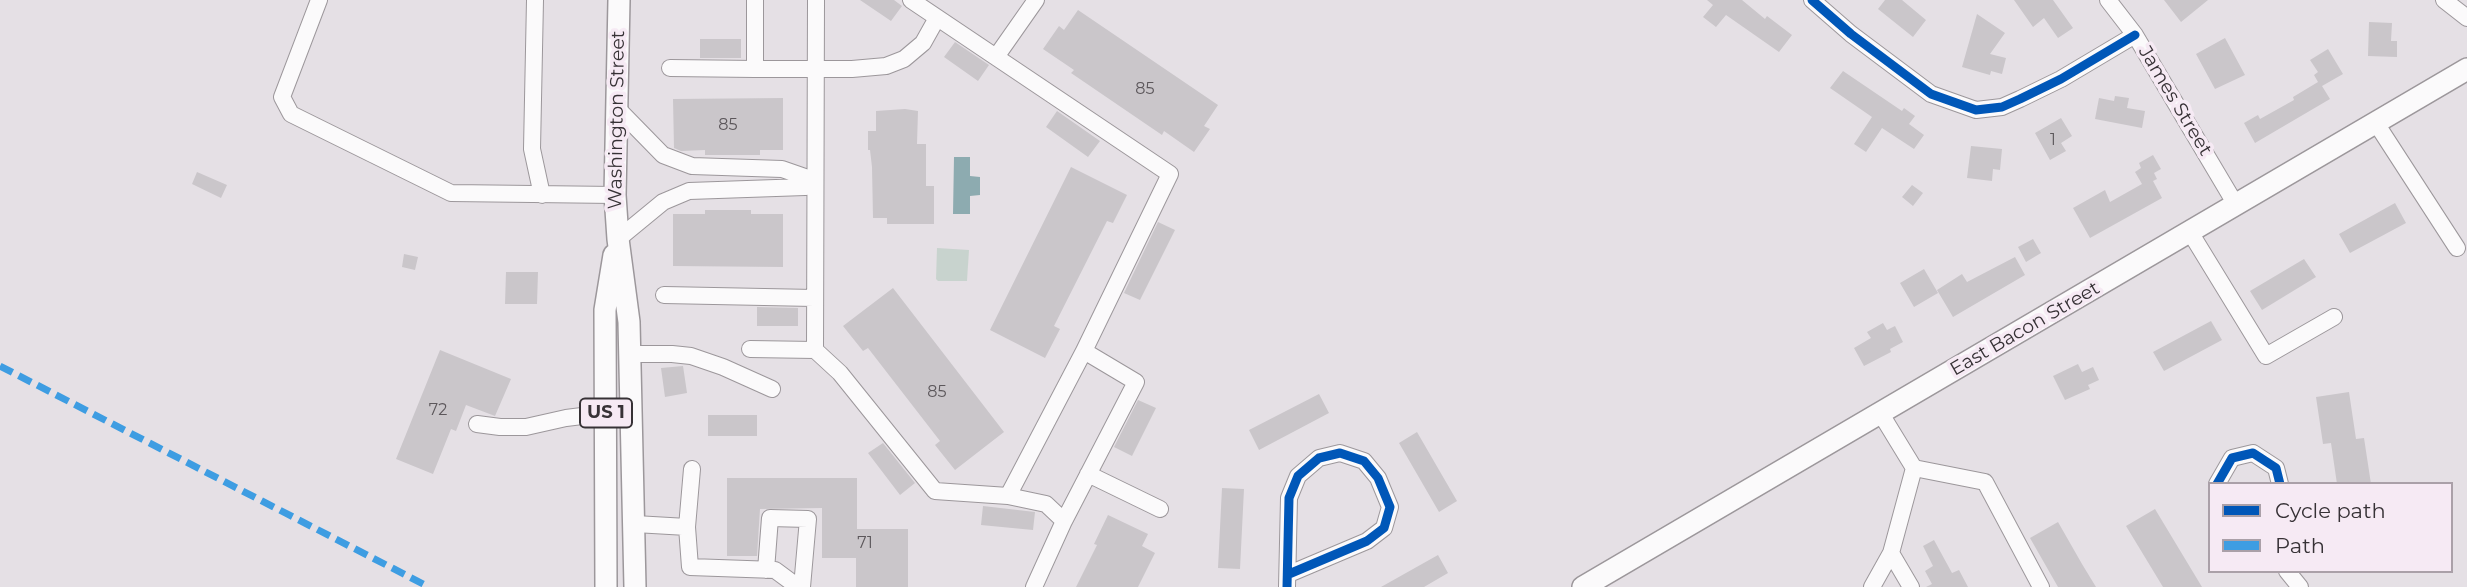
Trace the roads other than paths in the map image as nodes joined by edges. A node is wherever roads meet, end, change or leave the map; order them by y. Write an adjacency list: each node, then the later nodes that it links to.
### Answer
1 (318, 0): 22 (street)
2 (534, 0): 22 (street)
3 (619, 0): 19 (main road, Washington Street / US 1)
4 (755, 0): 16 (street)
5 (816, 0): 17 (street)
6 (911, 0): 11 (street)
7 (1037, 0): 14 (street)
8 (1812, 0): 13 (street)
9 (2108, 0): 13 (street, James Street)
10 (2444, 0): 12 (street)
11 (937, 18): 14 (street); 17 (street)
12 (2467, 18)
13 (2135, 35): 24 (street, James Street)
14 (996, 57): 33 (street)
15 (670, 68): 16 (street)
16 (755, 69): 17 (street)
17 (816, 69): 21 (street)
18 (2467, 69): 20 (main road, East Bacon Street)
19 (618, 109): 21 (street); 23 (main road, Washington Street / US 1)
20 (2376, 123): 24 (main road, East Bacon Street); 27 (street)
21 (816, 184): 26 (street); 29 (street)
22 (542, 195): 23 (street)
23 (615, 195): 26 (main road, Washington Street / US 1)
24 (2236, 205): 25 (main road, East Bacon Street)
25 (2190, 232): 30 (street); 37 (main road, East Bacon Street)
26 (618, 239): 34 (main road, Washington Street / US 1); 36 (main road, Washington Street / US 1)
27 (2457, 248)
28 (664, 295): 29 (street)
29 (814, 298): 32 (street)
30 (2334, 317)
31 (750, 349): 32 (street)
32 (815, 351): 44 (street)
33 (1084, 351): 41 (street); 44 (street)
34 (630, 354): 35 (street); 47 (main road, Washington Street / US 1)
35 (772, 389)
36 (606, 413): 38 (street); 53 (main road, Washington Street / US 1)
37 (1881, 414): 39 (street); 57 (main road, East Bacon Street)
38 (477, 424)
39 (1914, 468): 49 (street); 60 (street)
40 (692, 469): 48 (street)
41 (1088, 474): 45 (street); 46 (street)
42 (2218, 482): 43 (street)
43 (2280, 482)
44 (1008, 496): 46 (street)
45 (1160, 509)
46 (1064, 521): 56 (street)
47 (635, 524): 48 (street); 54 (main road, Washington Street / US 1)
48 (687, 527): 50 (street)
49 (1891, 553): 58 (street); 59 (street)
50 (766, 570): 55 (street); 55 (street)
51 (2289, 573): 61 (street)
52 (1288, 581): 52 (street)
53 (606, 587)
54 (635, 587)
55 (800, 587)
56 (1034, 587)
57 (1583, 587)
58 (1872, 587)
59 (1911, 587)
60 (2041, 587)
61 (2300, 587)

